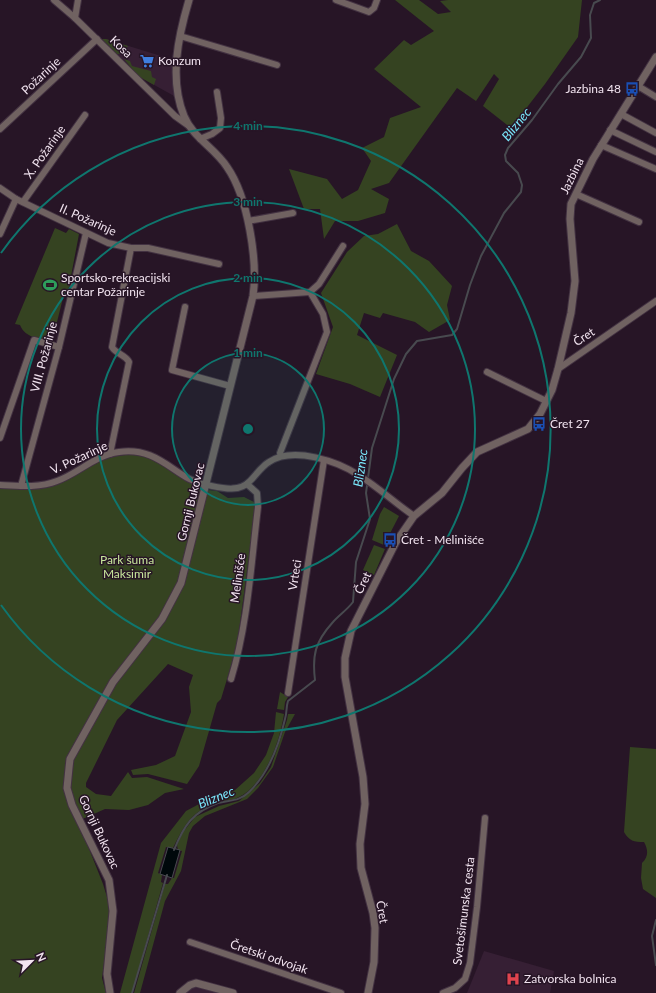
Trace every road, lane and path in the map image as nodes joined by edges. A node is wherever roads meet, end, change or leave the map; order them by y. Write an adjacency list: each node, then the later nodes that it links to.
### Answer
1 (54, 0): 6 (street, Kosa)
2 (78, 0): 6 (street)
3 (189, 0): 7 (street, Gornji Bukovac)
4 (336, 0): 5 (street)
5 (377, 0)
6 (75, 18): 8 (street, Kosa)
7 (180, 36): 10 (street); 16 (street, Gornji Bukovac)
8 (96, 39): 16 (street, Kosa); 17 (street, Požarinje)
9 (655, 62): 11 (street, Jazbina)
10 (277, 65)
11 (638, 86): 13 (street); 14 (street, Jazbina)
12 (217, 92): 20 (street)
13 (656, 97)
14 (620, 114): 18 (street, Jazbina); 19 (street)
15 (85, 115): 27 (street, X. Požarinje)
16 (190, 127): 20 (street, Gornji Bukovac)
17 (0, 129)
18 (610, 130): 21 (street, Jazbina); 22 (street)
19 (656, 133)
20 (200, 139): 29 (street, Gornji Bukovac)
21 (601, 145): 23 (street); 25 (street, Jazbina)
22 (656, 152)
23 (656, 169)
24 (0, 188): 26 (street, II. Požarinje)
25 (576, 194): 30 (street); 41 (street, Jazbina)
26 (16, 199): 27 (street, II. Požarinje); 32 (street)
27 (24, 202): 31 (street, II. Požarinje)
28 (293, 213): 29 (street)
29 (248, 221): 37 (street, Gornji Bukovac)
30 (639, 222)
31 (86, 233): 34 (street, II. Požarinje); 40 (street, VIII. Požarinje)
32 (0, 234)
33 (343, 246): 36 (street)
34 (131, 248): 35 (street, II. Požarinje); 46 (street)
35 (219, 264)
36 (310, 292): 37 (street); 47 (street)
37 (253, 296): 43 (street, Gornji Bukovac)
38 (656, 301): 41 (street, Čret)
39 (185, 307): 43 (street)
40 (59, 347): 45 (street); 52 (street, VIII. Požarinje)
41 (558, 369): 44 (street, Čret)
42 (487, 372): 44 (street)
43 (230, 386): 51 (street, Gornji Bukovac)
44 (546, 401): 53 (street, Čret)
45 (0, 438)
46 (110, 454): 51 (street, V. Požarinje); 52 (street, V. Požarinje)
47 (281, 456): 48 (street); 49 (street)
48 (324, 460): 53 (street); 55 (street, Vrteci)
49 (246, 484): 51 (street); 54 (street, Melinišće)
50 (0, 485): 52 (street, V. Požarinje)
51 (207, 485): 58 (street, Gornji Bukovac)
52 (20, 486)
53 (414, 516): 62 (street, Čret)
54 (231, 679)
55 (288, 693)
56 (485, 818): 63 (street, Svetošimunska cesta)
57 (190, 942): 61 (street, Čretski odvojak)
58 (110, 993)
59 (180, 993): 60 (street)
60 (233, 993)
61 (341, 993)
62 (368, 993)
63 (443, 993)

